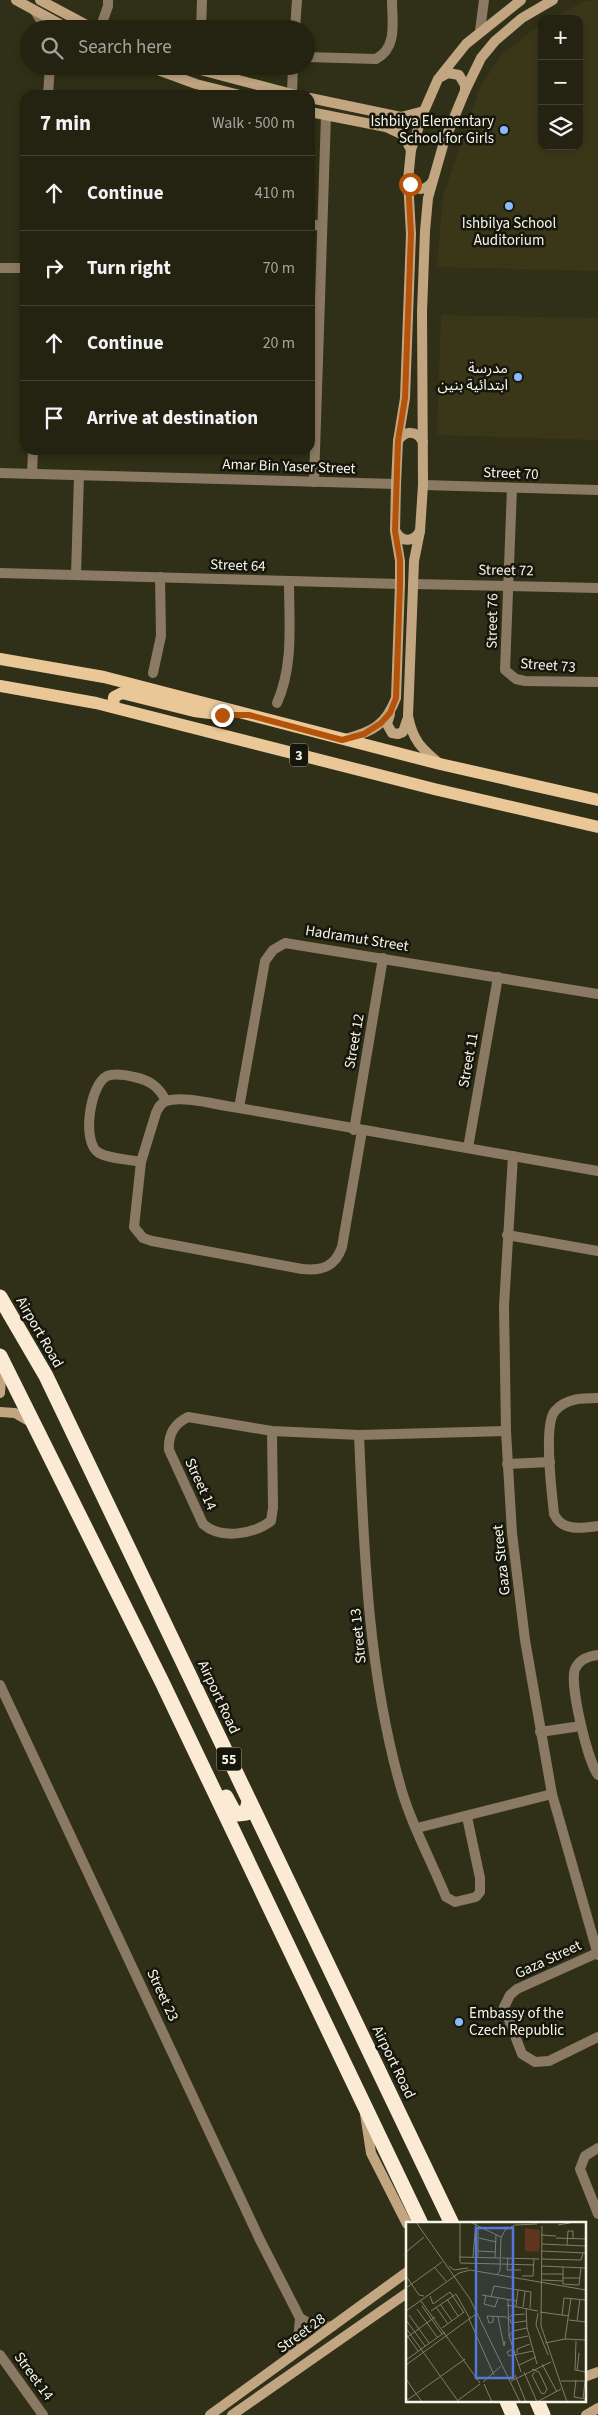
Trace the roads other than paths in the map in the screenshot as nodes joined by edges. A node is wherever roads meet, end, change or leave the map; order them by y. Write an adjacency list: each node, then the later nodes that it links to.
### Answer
1 (16, 0): 10 (main road)
2 (40, 0): 13 (main road)
3 (108, 0): 14 (street)
4 (202, 0): 15 (street)
5 (297, 0): 16 (street)
6 (392, 0): 18 (street)
7 (484, 0): 17 (street)
8 (522, 0): 17 (main road)
9 (553, 0): 28 (main road)
10 (35, 11): 11 (street); 12 (main road)
11 (40, 20)
12 (52, 20)
13 (77, 20)
14 (103, 20)
15 (201, 20)
16 (296, 20)
17 (480, 31): 23 (main road)
18 (315, 58)
19 (49, 75): 24 (street)
20 (172, 75): 25 (main road)
21 (224, 75): 26 (main road)
22 (294, 75): 27 (street)
23 (438, 80): 28 (main road); 30 (main road)
24 (48, 90)
25 (220, 90)
26 (276, 90)
27 (294, 90)
28 (464, 91): 37 (main road)
29 (315, 99): 32 (main road)
30 (424, 111): 32 (main road); 35 (main road)
31 (315, 113): 33 (main road)
32 (375, 113): 34 (main road)
33 (326, 116): 34 (main road); 39 (street)
34 (373, 125): 35 (main road)
35 (411, 150): 36 (main road)
36 (408, 180): 37 (main road); 43 (main road)
37 (432, 181): 44 (main road)
38 (315, 225): 39 (street)
39 (322, 226): 42 (street)
40 (0, 268): 41 (street)
41 (20, 268)
42 (315, 366)
43 (398, 441): 44 (main road); 51 (main road)
44 (423, 442): 52 (main road)
45 (33, 455): 48 (street)
46 (314, 455): 50 (street)
47 (0, 473): 48 (street, Amar Bin Yaser Street)
48 (32, 474): 49 (street, Amar Bin Yaser Street)
49 (79, 475): 50 (street, Amar Bin Yaser Street); 58 (street)
50 (314, 482): 51 (street, Amar Bin Yaser Street)
51 (396, 484): 55 (main road)
52 (423, 485): 53 (street, Street 70); 56 (main road)
53 (512, 488): 54 (street, Street 70); 63 (street, Street 76)
54 (598, 490)
55 (395, 531): 56 (main road); 61 (main road)
56 (420, 531): 62 (main road)
57 (0, 573): 58 (street, Street 64)
58 (76, 575): 59 (street, Street 64)
59 (160, 577): 60 (street, Street 64); 67 (street)
60 (289, 581): 61 (street, Street 64); 70 (street)
61 (400, 584): 72 (main road)
62 (413, 584): 63 (street, Street 72); 74 (main road)
63 (508, 585): 64 (street, Street 72); 66 (street, Street 76)
64 (598, 588)
65 (0, 659): 73 (main road, 3)
66 (506, 664): 68 (street, Street 73)
67 (153, 674)
68 (598, 682)
69 (0, 686): 71 (main road, 3)
70 (277, 703)
71 (113, 707): 73 (main road); 78 (main road, 3)
72 (390, 713): 74 (main road); 75 (main road)
73 (249, 715): 75 (main road, 3)
74 (408, 716): 76 (main road)
75 (342, 740): 76 (main road, 3)
76 (440, 764): 77 (main road, 3)
77 (598, 800)
78 (598, 827)
79 (383, 958): 80 (street, Hadramut Street); 83 (street, Hadramut Street); 84 (street, Street 12)
80 (498, 977): 81 (street, Hadramut Street); 85 (street, Street 11)
81 (598, 994)
82 (166, 1102): 83 (street); 87 (street); 87 (street)
83 (239, 1108): 84 (street)
84 (358, 1130): 85 (street); 87 (street, Street 12)
85 (468, 1148): 86 (street)
86 (513, 1156): 88 (street); 89 (street, Gaza Street)
87 (141, 1162)
88 (598, 1171)
89 (507, 1235): 90 (street); 98 (street, Gaza Street)
90 (598, 1250)
91 (0, 1297): 110 (highway, Airport Road / 55)
92 (1, 1358): 93 (main road); 96 (highway, 55)
93 (0, 1393)
94 (598, 1398): 100 (street)
95 (0, 1412): 96 (main road)
96 (36, 1425): 104 (highway, 55)
97 (272, 1431): 97 (street, Street 14); 99 (street, Street 14)
98 (506, 1431): 99 (street, Street 14); 101 (street, Gaza Street)
99 (359, 1435): 112 (street, Street 13)
100 (550, 1462): 101 (street); 102 (street)
101 (507, 1464): 107 (street, Gaza Street)
102 (598, 1526)
103 (598, 1655): 106 (street)
104 (162, 1682): 110 (highway); 115 (highway, 55)
105 (0, 1685): 123 (street, Street 23)
106 (580, 1726): 107 (street); 108 (street)
107 (540, 1732): 109 (street, Gaza Street)
108 (598, 1775)
109 (552, 1794): 111 (street); 113 (street, Gaza Street)
110 (249, 1802): 120 (highway, Airport Road / 55)
111 (468, 1816): 112 (street); 112 (street, Street 13)
112 (417, 1828)
113 (598, 1954): 114 (street, Gaza Street)
114 (598, 2037)
115 (363, 2104): 118 (main road); 119 (highway, 55)
116 (598, 2148): 117 (street)
117 (598, 2214)
118 (406, 2222)
119 (420, 2222)
120 (451, 2222)
121 (406, 2273): 124 (main road, Street 28)
122 (406, 2294): 134 (main road, Street 28)
123 (300, 2318): 124 (street); 126 (street)
124 (336, 2325): 126 (main road, Street 28)
125 (0, 2355): 132 (street, Street 14)
126 (290, 2359): 133 (main road, Street 28)
127 (598, 2372): 128 (main road)
128 (586, 2376)
129 (507, 2402): 135 (highway)
130 (537, 2402): 136 (highway)
131 (598, 2408): 137 (main road)
132 (43, 2415)
133 (210, 2415)
134 (232, 2415)
135 (513, 2415)
136 (543, 2415)
137 (586, 2415)

